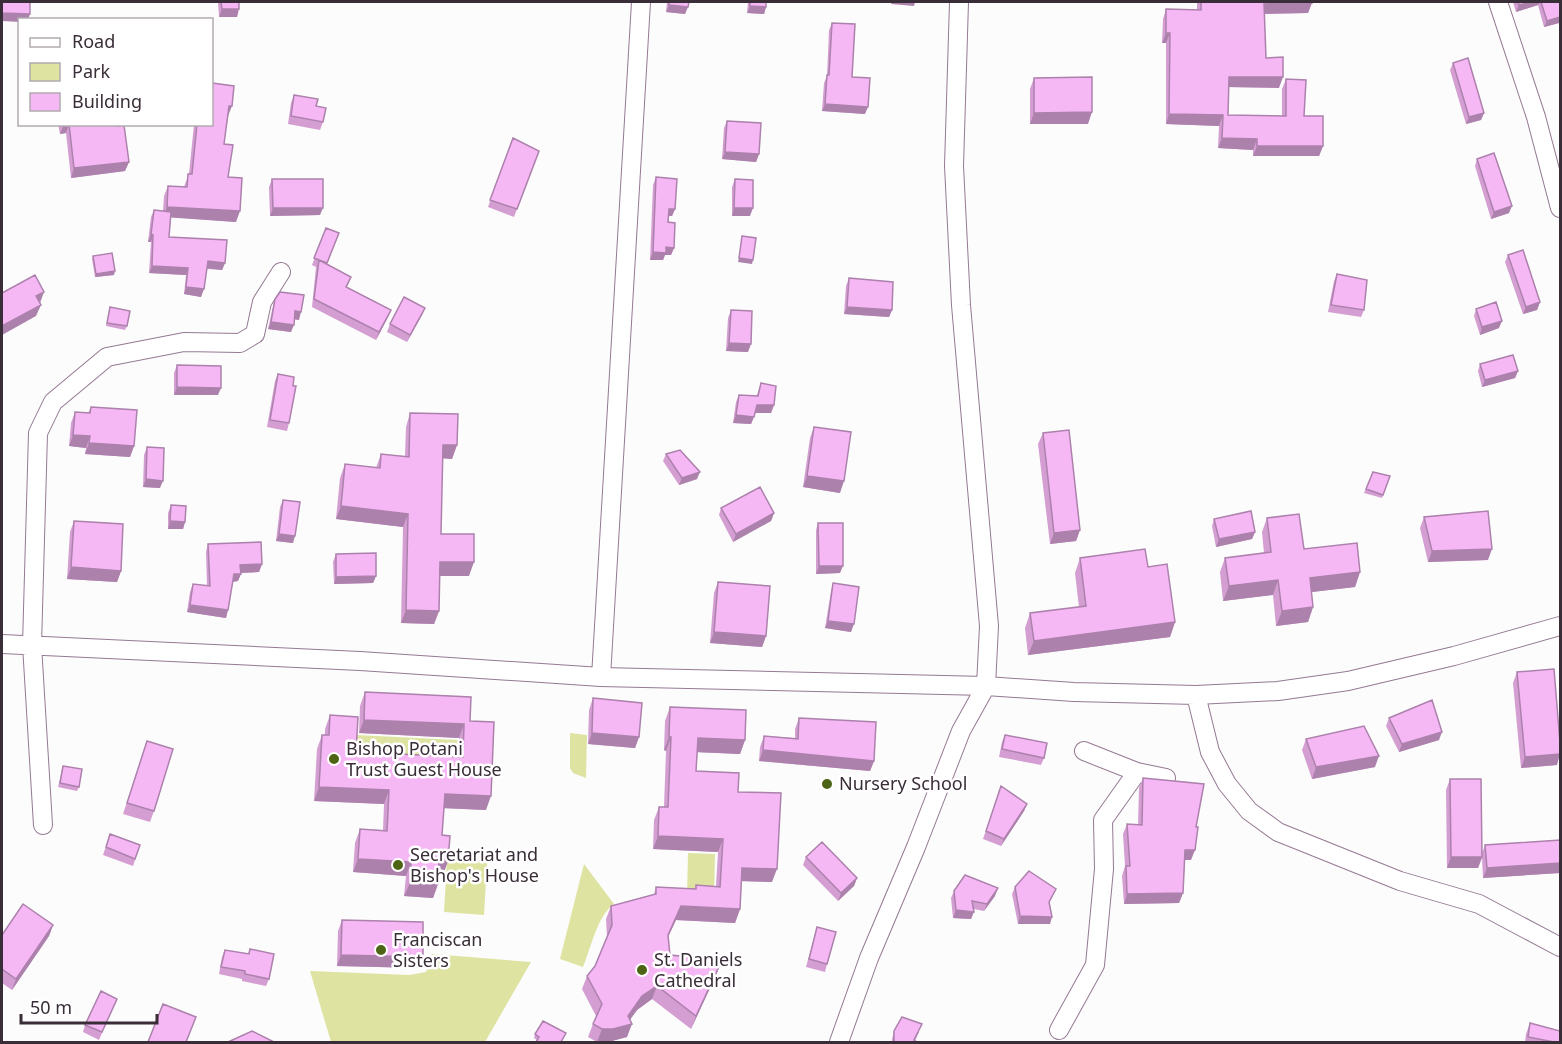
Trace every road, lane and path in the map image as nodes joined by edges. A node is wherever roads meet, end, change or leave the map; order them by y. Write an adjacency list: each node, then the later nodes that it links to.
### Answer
1 (641, 2): 9 (street)
2 (959, 2): 10 (street)
3 (1498, 2): 4 (street)
4 (1560, 208)
5 (281, 272): 8 (street)
6 (1560, 626): 11 (street)
7 (2, 644): 8 (street)
8 (32, 645): 9 (street); 15 (street)
9 (601, 677): 10 (street)
10 (986, 686): 11 (street); 18 (street)
11 (1196, 695): 16 (street)
12 (1084, 751): 13 (street)
13 (1137, 772): 14 (street); 17 (street)
14 (1166, 778)
15 (42, 825)
16 (1560, 947)
17 (1059, 1030)
18 (839, 1042)

